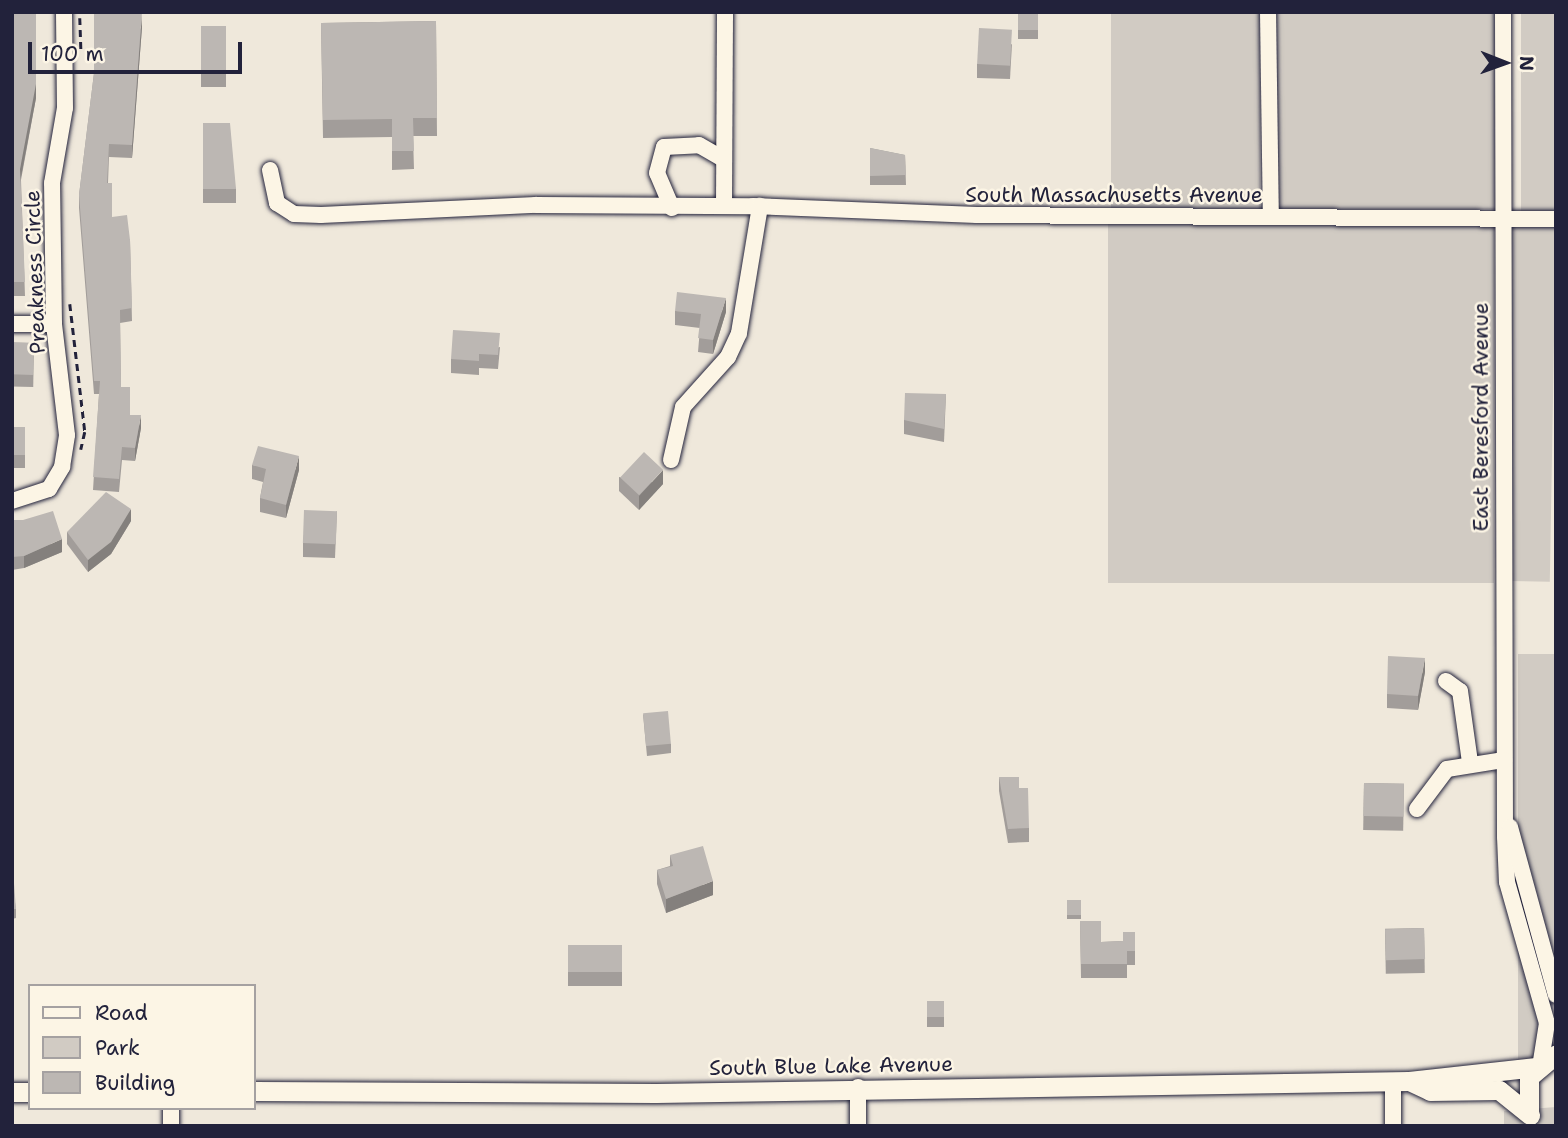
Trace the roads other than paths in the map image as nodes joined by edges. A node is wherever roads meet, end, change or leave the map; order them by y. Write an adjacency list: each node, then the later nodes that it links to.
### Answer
1 (64, 12): 14 (street, Preakness Circle)
2 (725, 12): 5 (street)
3 (1268, 12): 10 (street)
4 (1503, 12): 11 (street, East Beresford Avenue)
5 (723, 159): 7 (street); 9 (street)
6 (270, 170): 9 (street, South Massachusetts Avenue)
7 (724, 206): 8 (street, South Massachusetts Avenue); 9 (street, South Massachusetts Avenue)
8 (760, 206): 10 (street, South Massachusetts Avenue); 15 (street)
9 (671, 208)
10 (1272, 217): 11 (street, South Massachusetts Avenue)
11 (1502, 219): 12 (street, South Massachusetts Avenue); 18 (street, East Beresford Avenue)
12 (1556, 219)
13 (12, 324): 14 (street)
14 (54, 324): 16 (street, Preakness Circle)
15 (671, 460)
16 (12, 501)
17 (1446, 681): 19 (street)
18 (1504, 760): 19 (street); 21 (street, East Beresford Avenue)
19 (1470, 762): 20 (street)
20 (1417, 809)
21 (1508, 821): 22 (street, East Beresford Avenue); 23 (street, East Beresford Avenue)
22 (1556, 995)
23 (1544, 1061): 24 (main road, South Blue Lake Avenue); 27 (main road)
24 (1401, 1081): 25 (main road, South Blue Lake Avenue); 27 (main road, South Blue Lake Avenue); 29 (street)
25 (858, 1087): 26 (main road, South Blue Lake Avenue); 28 (street)
26 (256, 1091)
27 (1534, 1121)
28 (858, 1126)
29 (1393, 1126)

